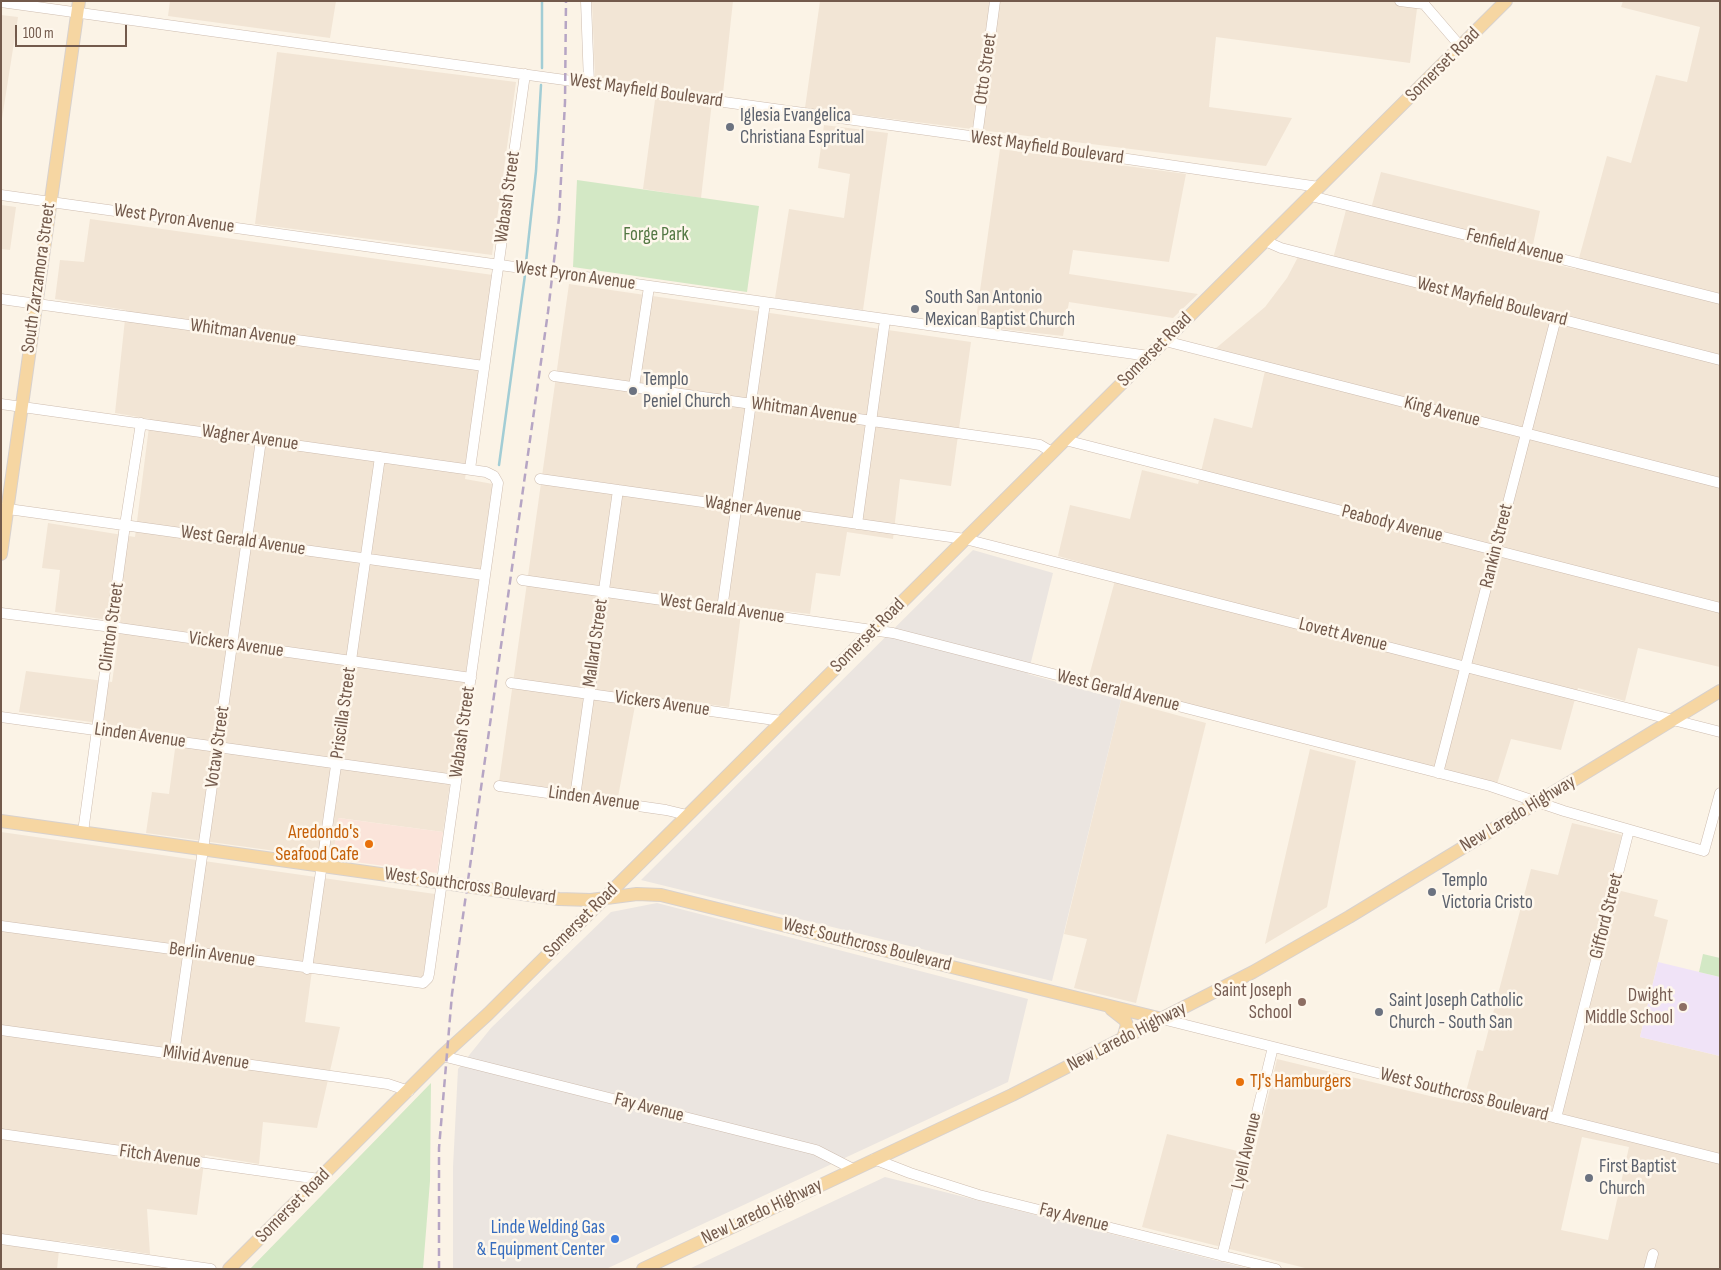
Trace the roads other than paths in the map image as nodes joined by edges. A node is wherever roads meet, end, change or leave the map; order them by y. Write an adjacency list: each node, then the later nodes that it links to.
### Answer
1 (586, 1): 10 (street)
2 (995, 1): 11 (street, Otto Street)
3 (1400, 1): 6 (street)
4 (1506, 1): 8 (main road, Somerset Road)
5 (1, 2): 7 (street, West Mayfield Boulevard)
6 (1424, 3): 8 (street)
7 (78, 7): 9 (street, West Mayfield Boulevard); 14 (main road, South Zarzamora Street)
8 (1461, 46): 12 (main road, Somerset Road)
9 (525, 74): 10 (street, West Mayfield Boulevard); 16 (street, Wabash Street)
10 (589, 83): 11 (street, West Mayfield Boulevard)
11 (977, 137): 12 (street, West Mayfield Boulevard)
12 (1315, 191): 15 (main road, Somerset Road); 19 (street, Fenfield Avenue)
13 (1, 195): 14 (street, West Pyron Avenue)
14 (50, 202): 16 (street, West Pyron Avenue); 21 (main road, South Zarzamora Street)
15 (1265, 241): 22 (street, West Mayfield Boulevard); 24 (main road, Somerset Road)
16 (498, 266): 17 (street, West Pyron Avenue); 27 (street, Wabash Street)
17 (649, 287): 20 (street, West Pyron Avenue); 29 (street)
18 (1, 299): 21 (street, Whitman Avenue)
19 (1720, 299)
20 (765, 303): 23 (street, West Pyron Avenue); 31 (street)
21 (35, 304): 27 (street, Whitman Avenue); 32 (main road, South Zarzamora Street)
22 (1556, 318): 26 (street, West Mayfield Boulevard); 35 (street, Rankin Street)
23 (885, 320): 25 (street, West Pyron Avenue); 33 (street)
24 (1165, 340): 25 (main road, Somerset Road); 35 (street, King Avenue)
25 (1149, 356): 37 (main road, Somerset Road)
26 (1720, 360)
27 (484, 366): 40 (street, Wabash Street)
28 (554, 376): 29 (street, Whitman Avenue)
29 (634, 387): 31 (street, Whitman Avenue)
30 (1, 404): 32 (street, Wagner Avenue)
31 (751, 404): 33 (street, Whitman Avenue); 45 (street)
32 (21, 407): 34 (street, Wagner Avenue); 46 (main road, South Zarzamora Street)
33 (871, 421): 38 (street, Whitman Avenue); 47 (street)
34 (141, 423): 36 (street, Wagner Avenue); 48 (street, Clinton Street)
35 (1526, 434): 43 (street, King Avenue); 51 (street, Rankin Street)
36 (261, 440): 39 (street, Wagner Avenue); 50 (street, Votaw Street)
37 (1065, 440): 38 (main road, Somerset Road); 51 (street, Peabody Avenue)
38 (1052, 452): 49 (main road, Somerset Road)
39 (380, 457): 40 (street, Wagner Avenue); 53 (street, Priscilla Street)
40 (470, 469): 41 (street, Wagner Avenue)
41 (497, 479): 54 (street, Wabash Street)
42 (540, 479): 44 (street, Wagner Avenue)
43 (1720, 483)
44 (618, 490): 45 (street, Wagner Avenue); 56 (street, Mallard Street)
45 (737, 507): 47 (street, Wagner Avenue); 58 (street)
46 (4, 508): 48 (street, West Gerald Avenue); 52 (main road, South Zarzamora Street)
47 (857, 524): 49 (street, Wagner Avenue)
48 (125, 525): 50 (street, West Gerald Avenue); 60 (street, Clinton Street)
49 (965, 539): 61 (main road, Somerset Road); 64 (street, Lovett Avenue)
50 (247, 542): 53 (street, West Gerald Avenue); 62 (street, Votaw Street)
51 (1496, 550): 57 (street, Peabody Avenue); 64 (street, Rankin Street)
52 (1, 554)
53 (365, 559): 54 (street, West Gerald Avenue); 63 (street, Priscilla Street)
54 (484, 575): 65 (street, Wabash Street)
55 (522, 580): 56 (street, West Gerald Avenue)
56 (603, 592): 58 (street, West Gerald Avenue); 68 (street, Mallard Street)
57 (1720, 608)
58 (722, 609): 61 (street, West Gerald Avenue)
59 (1, 613): 60 (street, Vickers Avenue)
60 (112, 627): 62 (street, Vickers Avenue); 72 (street, Clinton Street)
61 (873, 631): 71 (main road, Somerset Road); 76 (street, West Gerald Avenue)
62 (232, 644): 63 (street, Vickers Avenue); 74 (street, Votaw Street)
63 (351, 661): 65 (street, Vickers Avenue); 75 (street, Priscilla Street)
64 (1466, 667): 70 (street, Lovett Avenue); 76 (street, Rankin Street)
65 (471, 678): 77 (street, Wabash Street)
66 (511, 683): 68 (street, Vickers Avenue)
67 (1720, 691): 70 (main road, New Laredo Highway)
68 (589, 694): 71 (street, Vickers Avenue); 80 (street, Mallard Street)
69 (1, 716): 72 (street, Linden Avenue)
70 (1673, 720): 73 (street, Lovett Avenue); 81 (main road, New Laredo Highway)
71 (782, 721): 82 (main road, Somerset Road)
72 (98, 730): 74 (street, Linden Avenue); 85 (street, Clinton Street)
73 (1720, 732)
74 (218, 747): 75 (street, Linden Avenue); 86 (street, Votaw Street)
75 (336, 763): 77 (street, Linden Avenue); 87 (street, Priscilla Street)
76 (1438, 773): 81 (street, West Gerald Avenue)
77 (456, 780): 88 (street, Wabash Street)
78 (499, 786): 80 (street, Linden Avenue)
79 (1720, 793): 84 (street, West Gerald Avenue)
80 (575, 797): 82 (street, Linden Avenue)
81 (1539, 802): 84 (street, West Gerald Avenue); 95 (main road, New Laredo Highway)
82 (688, 815): 89 (main road, Somerset Road)
83 (1, 820): 85 (main road, West Southcross Boulevard)
84 (1629, 830): 102 (street, Gifford Street)
85 (83, 832): 86 (main road, West Southcross Boulevard)
86 (203, 849): 87 (main road, West Southcross Boulevard); 91 (street, Votaw Street)
87 (322, 866): 88 (main road, West Southcross Boulevard); 92 (street, Priscilla Street)
88 (442, 882): 89 (main road, West Southcross Boulevard); 93 (street, Wabash Street)
89 (603, 899): 94 (main road, West Southcross Boulevard); 100 (main road, Somerset Road)
90 (1, 926): 91 (street, Berlin Avenue)
91 (188, 952): 92 (street, Berlin Avenue); 99 (street, Votaw Street)
92 (307, 969): 93 (street, Berlin Avenue)
93 (422, 983)
94 (1105, 1005): 95 (main road, West Southcross Boulevard); 97 (main road)
95 (1162, 1019): 97 (main road, New Laredo Highway); 98 (street, West Southcross Boulevard)
96 (1, 1030): 99 (street, Milvid Avenue)
97 (1123, 1039): 104 (main road, New Laredo Highway)
98 (1273, 1047): 102 (street, West Southcross Boulevard); 110 (street, Lyell Avenue)
99 (174, 1054): 101 (street, Milvid Avenue)
100 (442, 1056): 101 (main road, Somerset Road); 106 (street, Fay Avenue)
101 (409, 1091): 107 (main road, Somerset Road)
102 (1556, 1118): 105 (street, West Southcross Boulevard)
103 (1, 1134): 107 (street, Fitch Avenue)
104 (874, 1159): 106 (main road, New Laredo Highway); 110 (street, Fay Avenue)
105 (1720, 1159)
106 (853, 1169): 113 (main road, New Laredo Highway)
107 (319, 1179): 112 (main road, Somerset Road)
108 (1, 1239): 111 (street)
109 (1653, 1254): 115 (street)
110 (1222, 1256): 114 (street, Fay Avenue)
111 (211, 1269)
112 (229, 1269)
113 (643, 1269)
114 (1276, 1269)
115 (1649, 1269)

